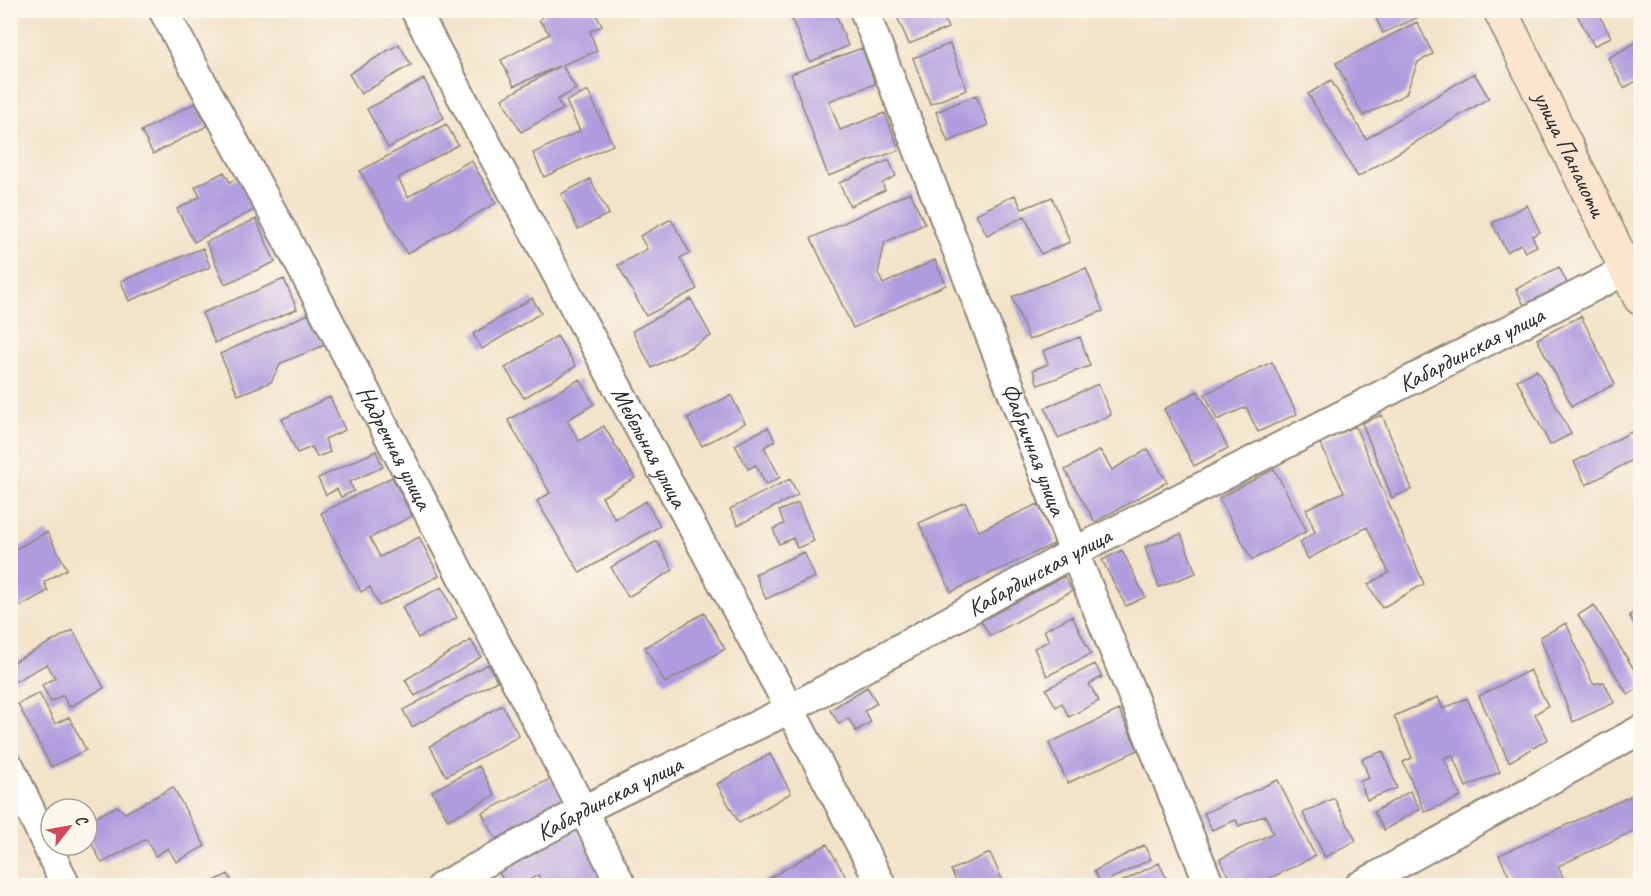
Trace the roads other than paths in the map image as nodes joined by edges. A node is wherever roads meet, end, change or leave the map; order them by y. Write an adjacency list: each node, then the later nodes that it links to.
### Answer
1 (163, 10): 10 (street, Надречная улица)
2 (415, 10): 7 (street, Мебельная улица)
3 (864, 10): 6 (street, Фабричная улица)
4 (1500, 10): 5 (street, улица Панаиоти)
5 (1636, 277): 6 (street, Кабардинская улица)
6 (1074, 552): 7 (street, Кабардинская улица); 15 (street, Фабричная улица)
7 (790, 709): 10 (street, Кабардинская улица); 14 (street, Мебельная улица)
8 (1641, 730): 16 (street)
9 (10, 767): 11 (street)
10 (583, 810): 12 (street, Кабардинская улица); 13 (street, Надречная улица)
11 (66, 885)
12 (442, 885)
13 (622, 885)
14 (882, 885)
15 (1210, 885)
16 (1359, 885)

